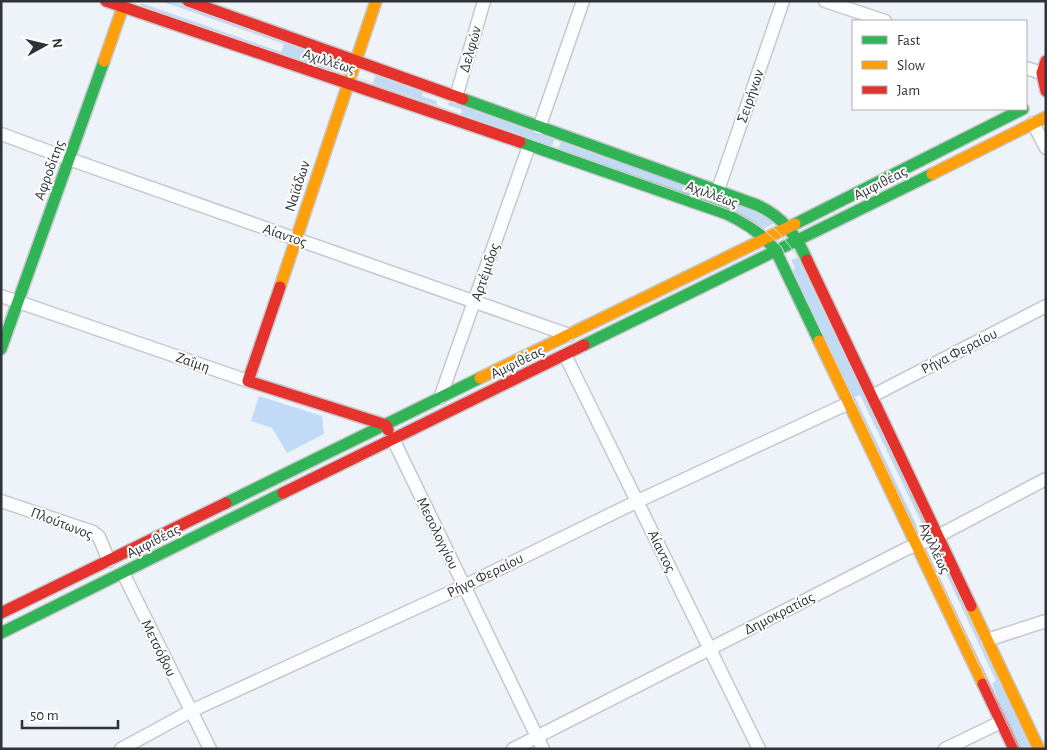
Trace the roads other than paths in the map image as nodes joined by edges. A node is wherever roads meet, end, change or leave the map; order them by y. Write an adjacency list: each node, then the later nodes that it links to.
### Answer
1 (106, 1): 8 (main road, Αχιλλέως)
2 (188, 1): 10 (main road, Αχιλλέως)
3 (376, 1): 10 (main road, Ναϊάδων)
4 (484, 1): 14 (street, Δελφών)
5 (583, 1): 19 (street)
6 (783, 1): 24 (street, Σειρήνων)
7 (825, 1): 9 (street)
8 (124, 5): 13 (main road, Αχιλλέως); 23 (main road, Αφροδίτης)
9 (881, 20)
10 (356, 60): 13 (main road, Ναϊάδων); 14 (main road, Αχιλλέως)
11 (1044, 67): 12 (street); 15 (main road)
12 (1027, 68)
13 (348, 83): 21 (main road, Αχιλλέως); 26 (main road, Ναϊάδων)
14 (456, 97): 19 (main road, Αχιλλέως)
15 (1035, 101)
16 (1017, 110): 25 (main road, Αμφιθέας)
17 (1046, 117): 18 (main road, Αμφιθέας)
18 (1033, 123): 22 (street); 28 (main road, Αμφιθέας)
19 (539, 128): 24 (main road, Αχιλλέως)
20 (1, 134): 23 (street, Αίαντος)
21 (529, 146): 27 (main road, Αχιλλέως); 32 (street, Αρτέμιδος)
22 (1046, 148)
23 (69, 159): 26 (street, Αίαντος); 31 (main road, Αφροδίτης)
24 (718, 190): 25 (main road, Αχιλλέως)
25 (789, 226): 27 (main road, Αμφιθέας); 28 (main road, Αχιλλέως)
26 (296, 238): 32 (street, Αίαντος); 37 (main road, Ναϊάδων)
27 (766, 238): 29 (main road, Αχιλλέως); 34 (main road, Αμφιθέας)
28 (798, 240): 29 (main road, Αμφιθέας); 38 (main road, Αχιλλέως)
29 (776, 251): 36 (main road, Αμφιθέας); 40 (main road, Αχιλλέως)
30 (1, 296): 31 (street, Ζαΐμη)
31 (18, 302): 35 (main road, Αφροδίτης); 37 (street, Ζαΐμη)
32 (474, 302): 34 (street, Αίαντος); 39 (street, Αρτέμιδος)
33 (1046, 306): 38 (street, Ρήγα Φεραίου)
34 (569, 335): 39 (main road, Αμφιθέας)
35 (1, 349)
36 (565, 355): 42 (main road, Αμφιθέας); 45 (street, Αίαντος)
37 (248, 381): 41 (main road, Ζαΐμη)
38 (872, 396): 46 (main road, Αχιλλέως)
39 (440, 398): 41 (main road, Αμφιθέας)
40 (849, 402): 45 (street, Ρήγα Φεραίου); 47 (main road, Αχιλλέως)
41 (386, 425): 42 (main road, Μεσολογγίου); 48 (main road, Αμφιθέας)
42 (393, 439): 49 (main road, Αμφιθέας); 50 (street, Μεσολογγίου)
43 (1046, 479): 46 (street, Δημοκρατίας)
44 (1, 501): 48 (street, Πλούτωνος)
45 (638, 501): 50 (street, Ρήγα Φεραίου); 55 (street, Αίαντος)
46 (938, 536): 47 (street, Δημοκρατίας); 54 (main road, Αχιλλέως)
47 (916, 544): 55 (street, Δημοκρατίας); 57 (main road, Αχιλλέως)
48 (109, 561): 51 (main road, Αμφιθέας)
49 (123, 573): 53 (main road, Αμφιθέας); 56 (street, Μετσόβου)
50 (464, 586): 56 (street, Ρήγα Φεραίου); 58 (street, Μεσολογγίου)
51 (1, 613)
52 (1046, 621): 54 (street)
53 (1, 633)
54 (987, 640): 66 (main road, Αχιλλέως)
55 (710, 648): 58 (street, Δημοκρατίας); 63 (street, Αίαντος)
56 (191, 711): 59 (street, Ρήγα Φεραίου); 60 (street, Μετσόβου)
57 (1001, 722): 64 (street); 65 (main road, Αχιλλέως)
58 (537, 736): 61 (street, Δημοκρατίας); 62 (street, Μεσολογγίου)
59 (121, 749)
60 (210, 749)
61 (513, 749)
62 (543, 749)
63 (759, 749)
64 (945, 749)
65 (1014, 749)
66 (1039, 749)

